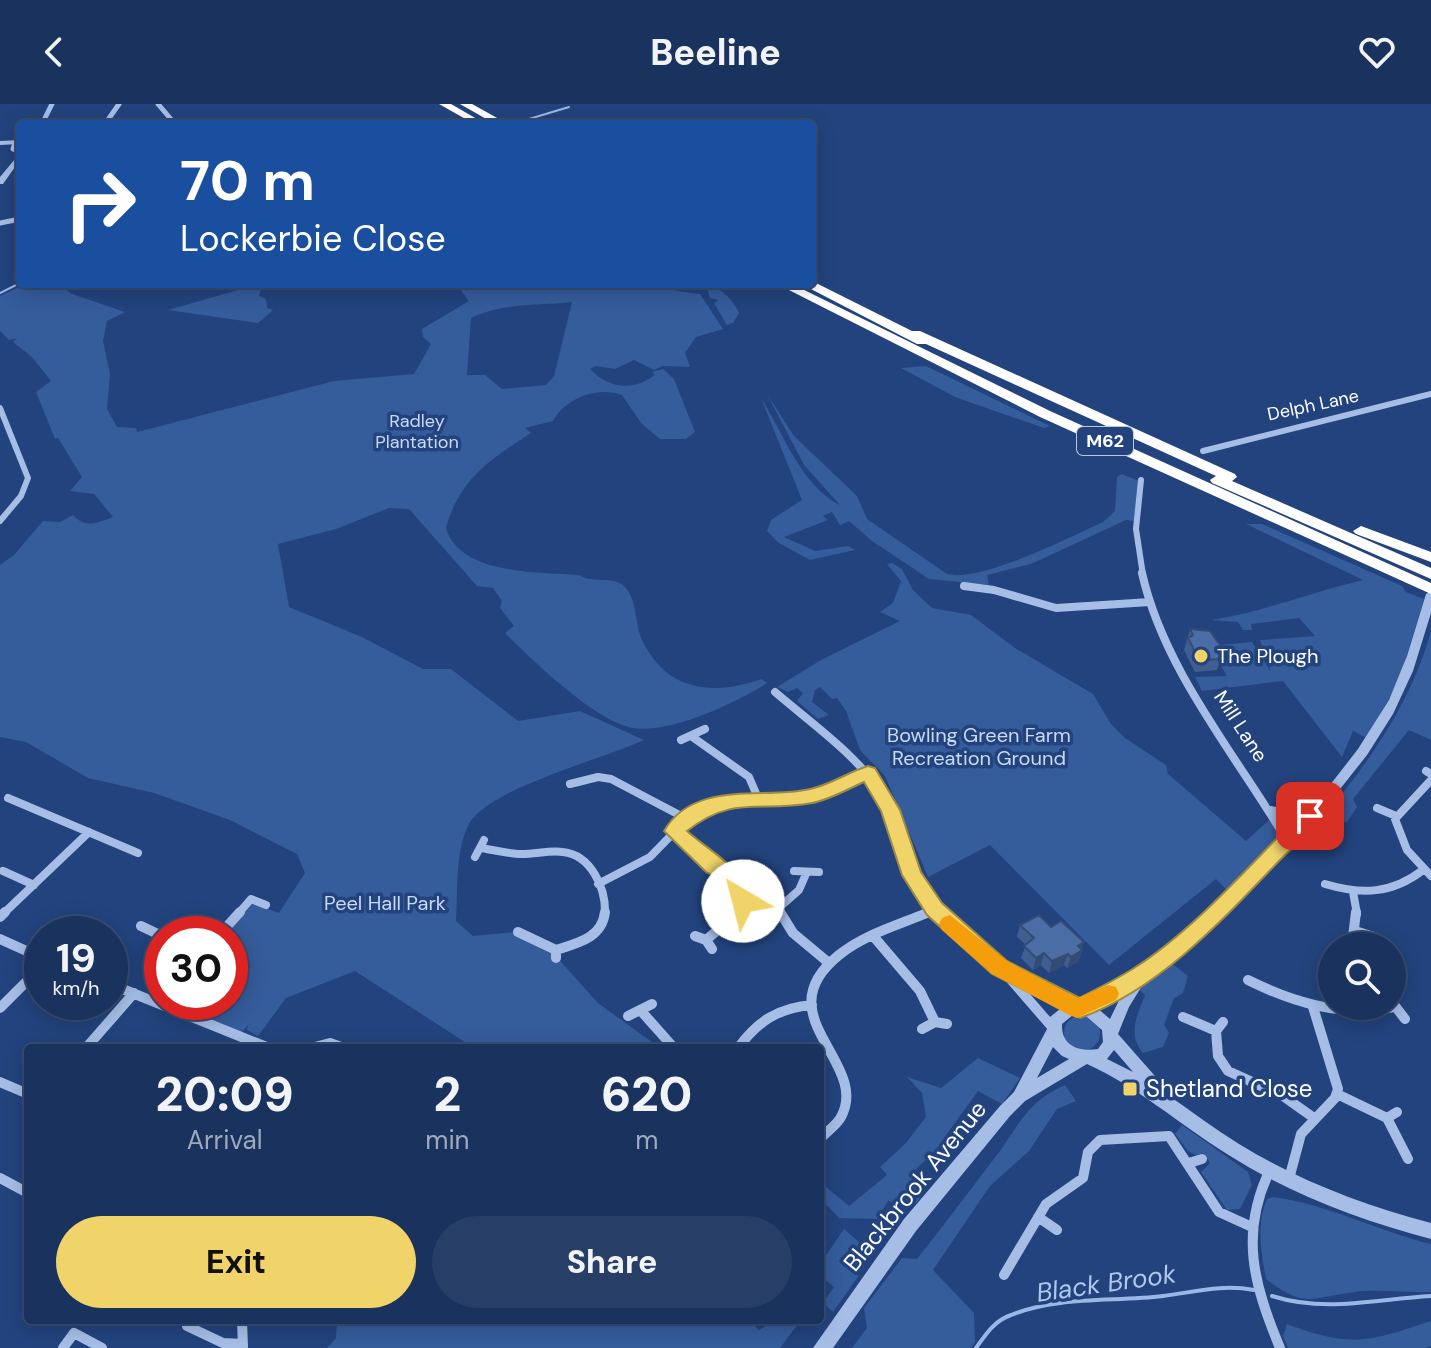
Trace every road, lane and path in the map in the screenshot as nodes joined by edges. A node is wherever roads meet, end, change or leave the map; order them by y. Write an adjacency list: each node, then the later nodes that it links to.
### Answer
1 (158, 104): 4 (street)
2 (444, 104): 5 (highway)
3 (465, 104): 6 (highway)
4 (172, 120)
5 (474, 120)
6 (495, 120)
7 (16, 158): 8 (street)
8 (3, 173): 9 (street)
9 (0, 182)
10 (816, 287): 12 (highway, M62)
11 (791, 288): 21 (highway, M62)
12 (858, 308): 18 (highway); 19 (highway, M62)
13 (1431, 394): 15 (street, Delph Lane)
14 (0, 408): 17 (street)
15 (1203, 451)
16 (1141, 480): 22 (street, Mill Lane)
17 (0, 521)
18 (1431, 557)
19 (1431, 574)
20 (964, 586): 22 (street)
21 (1430, 595): 32 (street)
22 (1150, 602): 31 (street, Mill Lane)
23 (793, 692): 25 (street)
24 (705, 729): 29 (street)
25 (868, 773): 29 (street); 50 (street)
26 (1431, 780): 33 (street)
27 (570, 784): 34 (street)
28 (8, 798): 36 (street)
29 (758, 798): 34 (street)
30 (1377, 808): 33 (street)
31 (1270, 810): 32 (street); 37 (street, Mill Lane)
32 (1310, 816): 37 (street)
33 (1396, 816): 43 (street)
34 (687, 819): 35 (street)
35 (674, 831): 45 (street); 58 (street)
36 (89, 832): 39 (street); 47 (street)
37 (1287, 841): 64 (street)
38 (480, 848): 45 (street)
39 (138, 853)
40 (3, 871): 47 (street)
41 (794, 871): 44 (street)
42 (819, 872): 44 (street)
43 (1427, 873): 48 (street)
44 (806, 874): 62 (street)
45 (598, 884): 56 (street)
46 (1325, 884): 48 (street)
47 (34, 885): 52 (street)
48 (1353, 892): 55 (street)
49 (266, 905): 51 (street)
50 (935, 909): 59 (street); 63 (street)
51 (236, 916)
52 (0, 917)
53 (141, 926): 54 (street)
54 (144, 927)
55 (1355, 931): 57 (street)
56 (518, 932)
57 (1358, 932)
58 (695, 936)
59 (874, 937): 62 (street); 80 (street)
60 (0, 939): 61 (street)
61 (24, 950)
62 (829, 963): 71 (street)
63 (1000, 967): 75 (street); 83 (street)
64 (1143, 974): 75 (street); 84 (street)
65 (1248, 980): 72 (street)
66 (24, 984): 74 (street)
67 (128, 991): 68 (street)
68 (134, 993): 69 (street); 85 (street)
69 (144, 996)
70 (652, 1004): 76 (street)
71 (812, 1005): 88 (street); 96 (street)
72 (1313, 1007): 73 (street); 92 (street)
73 (1318, 1007)
74 (0, 1008)
75 (1078, 1008): 83 (street); 84 (street)
76 (642, 1012): 77 (street); 87 (street)
77 (628, 1016)
78 (1183, 1017): 95 (street)
79 (205, 1020): 86 (street)
80 (935, 1022): 81 (street); 82 (street)
81 (947, 1024)
82 (922, 1029)
83 (1053, 1030): 89 (street); 93 (street, Blackbrook Avenue)
84 (1111, 1035): 89 (street); 94 (street)
85 (89, 1044)
86 (260, 1044)
87 (669, 1044)
88 (741, 1044)
89 (1086, 1058): 93 (street, Blackbrook Avenue); 94 (street)
90 (0, 1082): 91 (street)
91 (24, 1092)
92 (1337, 1094): 95 (street); 98 (street)
93 (1020, 1096): 114 (street, Blackbrook Avenue)
94 (1164, 1097): 100 (street)
95 (1314, 1118): 102 (street)
96 (824, 1135)
97 (1202, 1159): 99 (street)
98 (1408, 1159)
99 (1189, 1163): 104 (street); 105 (street)
100 (1270, 1170): 102 (street); 105 (street)
101 (0, 1178): 103 (street)
102 (1289, 1180): 107 (street)
103 (24, 1191)
104 (1038, 1217): 106 (street); 108 (street)
105 (1252, 1227): 115 (street)
106 (1057, 1230)
107 (1431, 1231)
108 (1005, 1276)
109 (242, 1324): 111 (street)
110 (187, 1326): 111 (street)
111 (243, 1346)
112 (63, 1348): 113 (street)
113 (102, 1348)
114 (822, 1348)
115 (1280, 1348)

